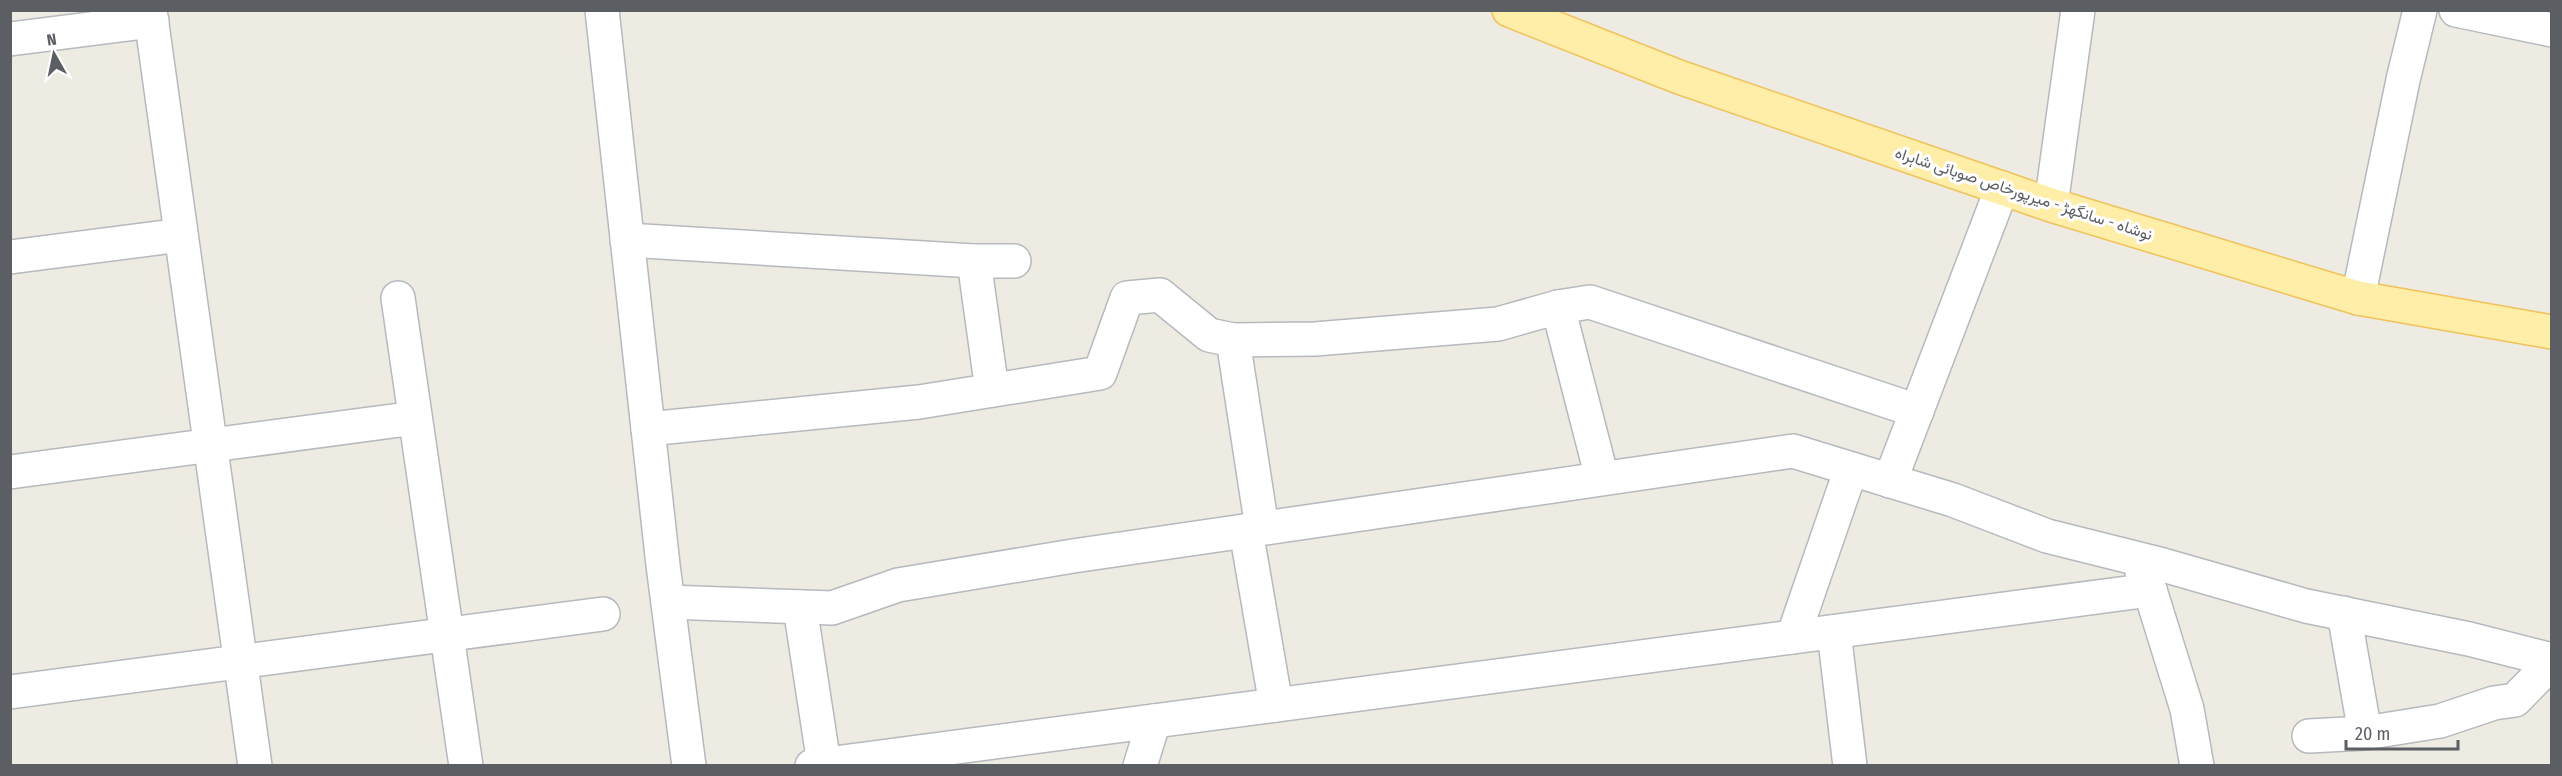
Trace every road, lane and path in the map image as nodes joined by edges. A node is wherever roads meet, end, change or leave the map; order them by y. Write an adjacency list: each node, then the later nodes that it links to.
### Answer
1 (602, 10): 12 (street)
2 (1509, 10): 9 (main road, نوشاہ - سانگھڑ - میرپورخاص صوبائی شاہراہ)
3 (2078, 10): 10 (street)
4 (2420, 10): 17 (street)
5 (2456, 10): 7 (street)
6 (151, 16): 8 (street); 11 (street)
7 (2542, 23)
8 (10, 39)
9 (2002, 188): 10 (main road, نوشاہ - سانگھڑ - میرپورخاص صوبائی شاہراہ); 22 (street)
10 (2051, 205): 17 (main road, نوشاہ - سانگھڑ - میرپورخاص صوبائی شاہراہ)
11 (181, 235): 13 (street); 25 (street)
12 (627, 240): 14 (street); 24 (street)
13 (10, 257)
14 (974, 261): 15 (street); 21 (street)
15 (1014, 261)
16 (398, 298): 23 (street)
17 (2358, 298): 19 (main road, نوشاہ - سانگھڑ - میرپورخاص صوبائی شاہراہ)
18 (1558, 307): 20 (street); 22 (street); 28 (street)
19 (2552, 332)
20 (1233, 340): 21 (street); 30 (street)
21 (992, 390): 24 (street)
22 (1917, 411): 29 (street)
23 (415, 418): 25 (street); 38 (street)
24 (648, 429): 33 (street)
25 (210, 445): 27 (street); 40 (street)
26 (1851, 469): 28 (street); 29 (street); 39 (street)
27 (10, 472)
28 (1602, 478): 30 (street)
29 (1890, 481): 31 (street)
30 (1254, 530): 34 (street); 43 (street)
31 (2136, 559): 32 (street); 35 (street)
32 (2150, 590): 37 (street); 53 (street)
33 (668, 602): 34 (street); 49 (street)
34 (800, 607): 50 (street)
35 (2344, 613): 41 (street); 45 (street)
36 (603, 614): 38 (street)
37 (1834, 632): 39 (street); 52 (street)
38 (447, 634): 40 (street); 48 (street)
39 (1793, 637): 43 (street)
40 (240, 661): 42 (street); 47 (street)
41 (2552, 661): 45 (street)
42 (10, 692)
43 (1276, 705): 44 (street)
44 (1154, 720): 50 (street); 51 (street)
45 (2365, 733): 46 (street)
46 (2308, 736)
47 (255, 765)
48 (466, 765)
49 (689, 765)
50 (818, 765)
51 (1140, 765)
52 (1850, 765)
53 (2198, 765)

